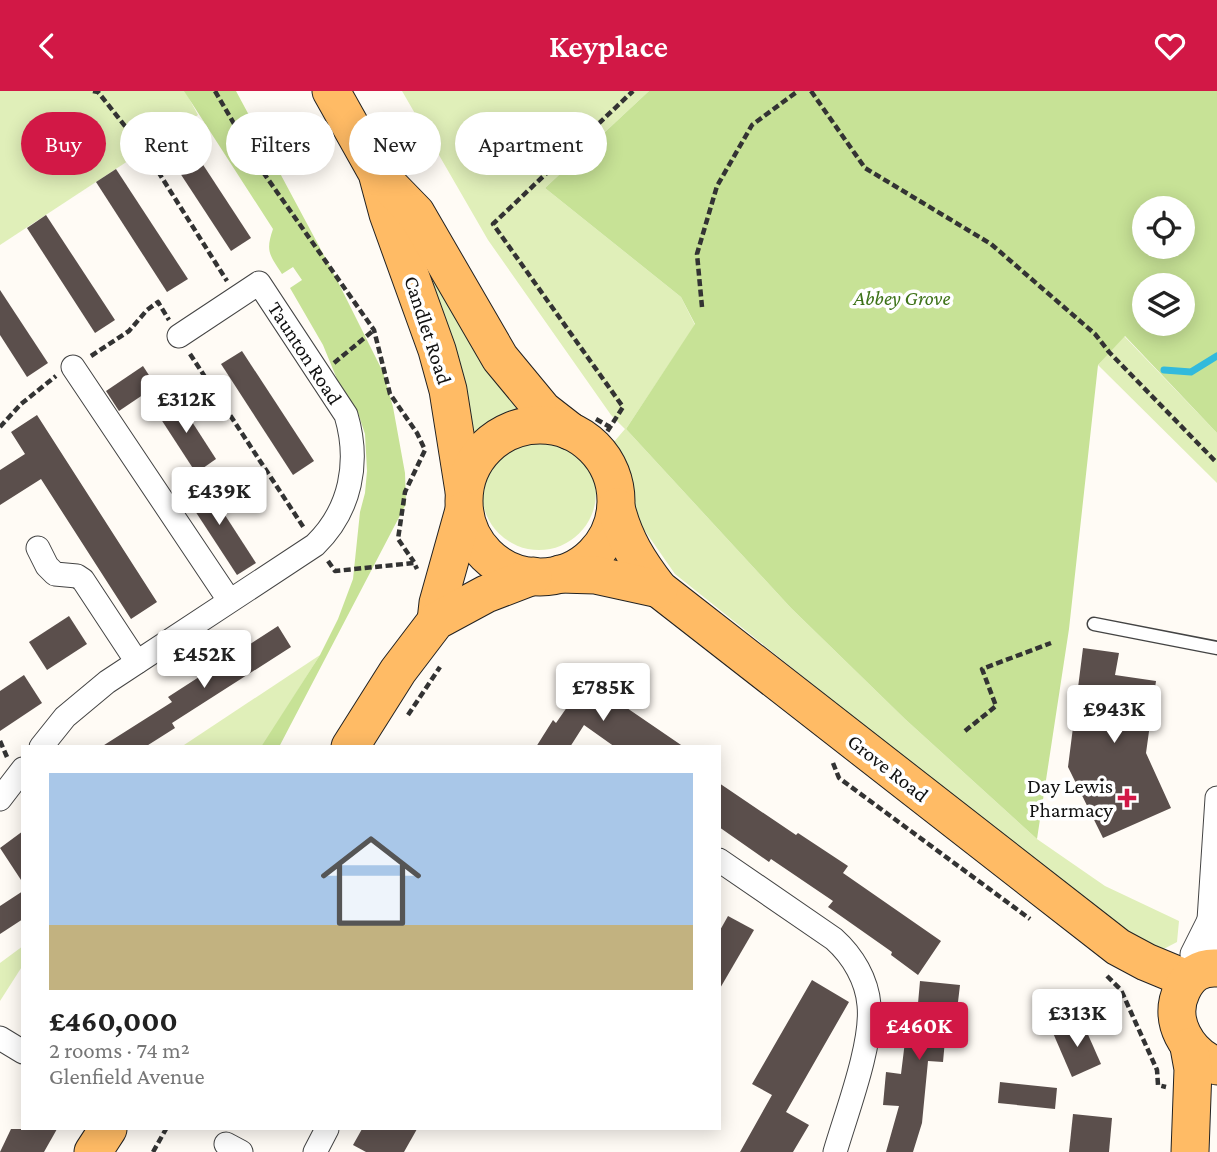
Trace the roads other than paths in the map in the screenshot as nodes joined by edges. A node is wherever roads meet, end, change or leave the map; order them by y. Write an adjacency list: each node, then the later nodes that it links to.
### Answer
1 (331, 91): 2 (main road, Candlet Road)
2 (349, 123)
3 (378, 175): 8 (main road, Candlet Road)
4 (379, 175): 7 (main road, Candlet Road)
5 (179, 336): 13 (street, Taunton Road)
6 (73, 367): 13 (street)
7 (583, 440): 8 (main road); 9 (main road)
8 (464, 501): 11 (main road); 14 (main road)
9 (616, 507): 11 (main road); 12 (main road, Grove Road)
10 (38, 548): 17 (street)
11 (546, 575): 12 (main road, Grove Road); 14 (main road)
12 (659, 589): 26 (main road, Grove Road)
13 (229, 600): 17 (street, Taunton Road)
14 (436, 621): 19 (main road)
15 (1094, 624): 16 (lane)
16 (1217, 648)
17 (137, 661): 18 (street, Taunton Road)
18 (43, 745)
19 (350, 745)
20 (21, 772): 22 (street)
21 (1217, 798): 24 (street)
22 (0, 799)
23 (721, 861): 36 (street)
24 (1209, 920): 25 (street); 27 (street)
25 (1217, 946)
26 (1111, 960): 27 (main road, Grove Road); 29 (main road, Grove Road)
27 (1199, 973): 29 (main road)
28 (0, 1038): 30 (street)
29 (1194, 1044): 31 (main road)
30 (21, 1051)
31 (1204, 1096): 37 (main road)
32 (107, 1130): 34 (main road)
33 (326, 1130): 35 (street)
34 (93, 1152)
35 (315, 1152)
36 (835, 1152)
37 (1191, 1152)

